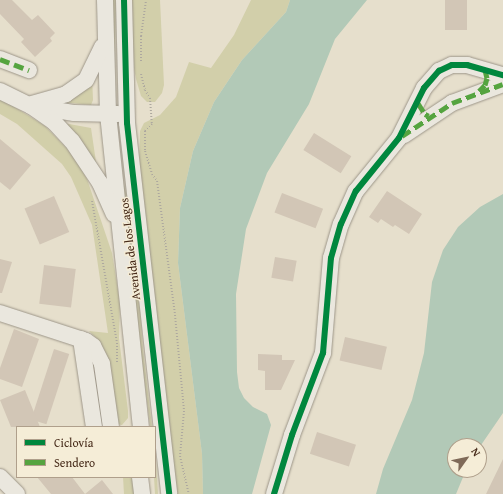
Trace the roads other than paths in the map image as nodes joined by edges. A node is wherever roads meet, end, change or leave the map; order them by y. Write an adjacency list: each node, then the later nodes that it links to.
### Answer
1 (105, 0): 3 (street, Avenida de los Lagos)
2 (124, 0): 14 (street, Avenida de los Lagos)
3 (104, 40): 12 (street); 13 (street, Avenida de los Lagos)
4 (0, 59): 5 (street)
5 (29, 70)
6 (484, 70): 7 (street); 10 (street); 11 (street)
7 (503, 75)
8 (503, 84): 10 (street)
9 (0, 91): 12 (street)
10 (478, 93): 15 (street)
11 (418, 103): 15 (street); 16 (street)
12 (29, 105): 13 (street); 17 (street)
13 (108, 114): 14 (street); 17 (street, Avenida de los Lagos)
14 (126, 114): 25 (street, Avenida de los Lagos)
15 (429, 116): 16 (street)
16 (399, 138): 33 (street)
17 (120, 227): 18 (street, Avenida de los Lagos)
18 (129, 301): 23 (street); 24 (street, Avenida de los Lagos)
19 (0, 313): 20 (street)
20 (81, 340): 21 (street); 22 (street)
21 (94, 426)
22 (111, 426)
23 (133, 426)
24 (141, 426)
25 (159, 444): 32 (street, Avenida de los Lagos)
26 (0, 477): 29 (street)
27 (140, 478): 30 (street)
28 (146, 478): 31 (street)
29 (17, 494)
30 (142, 494)
31 (148, 494)
32 (169, 494)
33 (274, 494)

